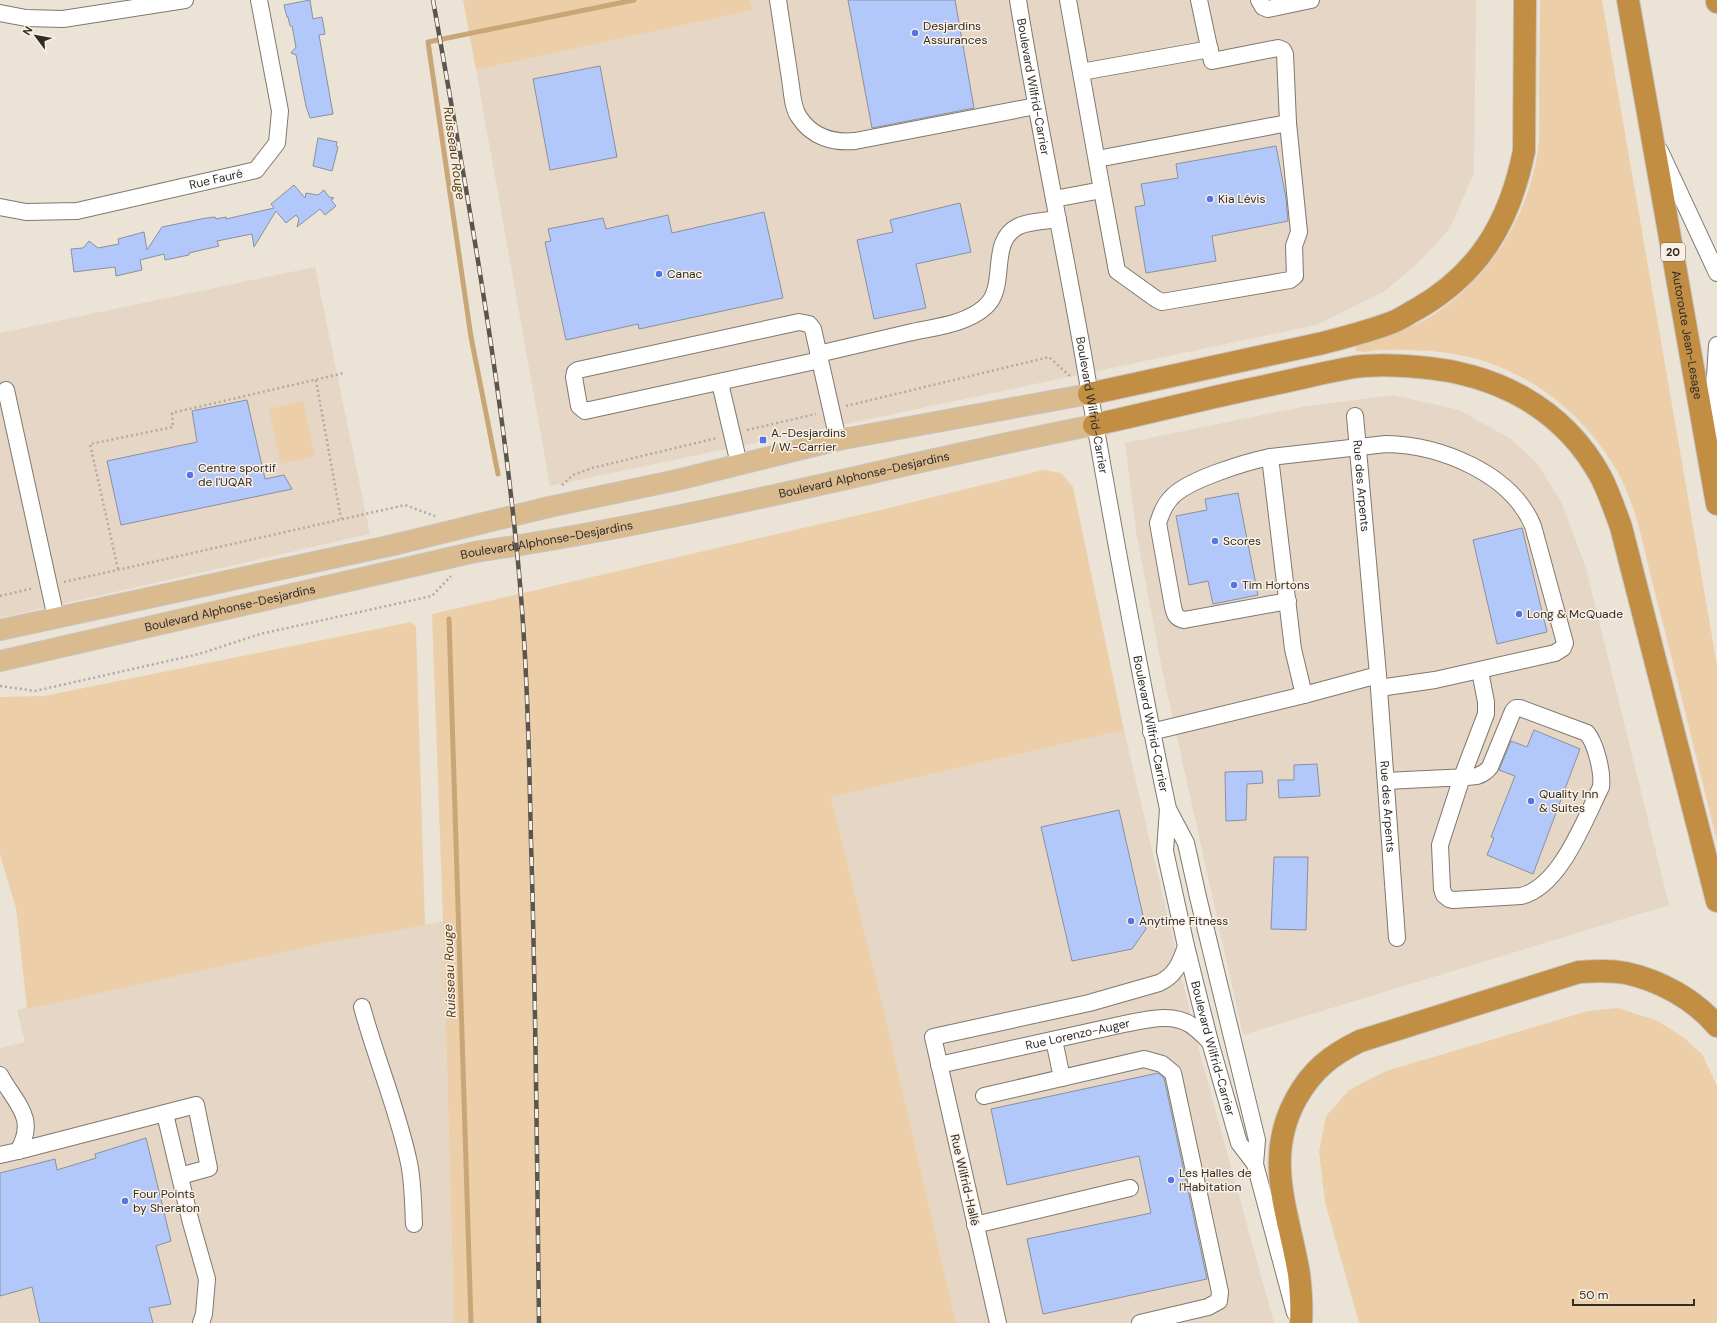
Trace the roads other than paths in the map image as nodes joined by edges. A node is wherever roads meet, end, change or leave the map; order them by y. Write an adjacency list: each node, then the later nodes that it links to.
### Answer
1 (185, 0): 11 (street)
2 (259, 0): 20 (street, Rue Fauré)
3 (778, 0): 14 (street)
4 (1018, 0): 14 (street, Boulevard Wilfrid-Carrier)
5 (1068, 0): 13 (street)
6 (1199, 0): 12 (street)
7 (1259, 0): 8 (street)
8 (1310, 0)
9 (1525, 0): 27 (highway)
10 (1628, 0): 16 (highway, Autoroute Jean-Lesage / 20)
11 (0, 13)
12 (1210, 49): 13 (street); 15 (street)
13 (1081, 72): 17 (street)
14 (1036, 106): 19 (street, Boulevard Wilfrid-Carrier)
15 (1288, 123): 17 (street); 18 (street)
16 (1651, 131): 22 (street); 33 (highway, Autoroute Jean-Lesage / 20)
17 (1097, 159): 18 (street)
18 (1102, 190): 19 (street)
19 (1054, 199): 21 (street, Boulevard Wilfrid-Carrier)
20 (0, 207)
21 (1058, 219): 24 (street); 27 (street, Boulevard Wilfrid-Carrier)
22 (1717, 273)
23 (1717, 345): 33 (street)
24 (819, 357): 25 (street); 25 (street); 30 (street)
25 (720, 383): 34 (street)
26 (6, 390): 37 (street)
27 (1089, 394): 29 (street, Boulevard Wilfrid-Carrier); 30 (main road)
28 (1355, 416): 31 (street, Rue des Arpents)
29 (1094, 426): 39 (main road, Boulevard Alphonse-Desjardins); 43 (street, Boulevard Wilfrid-Carrier); 47 (highway)
30 (838, 440): 34 (main road)
31 (1358, 447): 32 (street); 40 (street); 41 (street, Rue des Arpents)
32 (1270, 457): 36 (street); 36 (street)
33 (1710, 462): 35 (highway, Autoroute Jean-Lesage / 20)
34 (739, 464): 37 (main road)
35 (1717, 504)
36 (1288, 601): 42 (street)
37 (56, 618): 38 (main road)
38 (0, 630)
39 (0, 660)
40 (1480, 671): 41 (street); 44 (street)
41 (1379, 682): 42 (street); 45 (street, Rue des Arpents)
42 (1304, 695): 43 (street)
43 (1151, 732): 46 (street, Boulevard Wilfrid-Carrier)
44 (1462, 777): 44 (street); 45 (street)
45 (1386, 781): 48 (street, Rue des Arpents)
46 (1168, 810): 49 (street, Boulevard Wilfrid-Carrier); 61 (street, Boulevard Wilfrid-Carrier)
47 (1717, 901)
48 (1397, 938)
49 (1186, 946): 53 (street, Boulevard Wilfrid-Carrier); 54 (street, Rue Wilfrid-Hallé)
50 (362, 1007): 64 (street)
51 (1717, 1026): 70 (highway)
52 (1054, 1040): 53 (street, Rue Lorenzo-Auger); 54 (street, Rue Lorenzo-Auger); 56 (street)
53 (1210, 1042): 61 (street, Boulevard Wilfrid-Carrier)
54 (939, 1065): 65 (street, Rue Wilfrid-Hallé)
55 (0, 1075): 59 (street)
56 (1062, 1078): 57 (street); 68 (street)
57 (984, 1096)
58 (165, 1114): 59 (street); 62 (street); 62 (street)
59 (18, 1151): 60 (street)
60 (0, 1155)
61 (1255, 1164): 69 (street, Boulevard Wilfrid-Carrier)
62 (180, 1176): 66 (street)
63 (1130, 1188): 65 (street)
64 (414, 1224)
65 (975, 1225): 67 (street, Rue Wilfrid-Hallé)
66 (201, 1323)
67 (998, 1323)
68 (1140, 1323)
69 (1298, 1323)
70 (1302, 1323)

